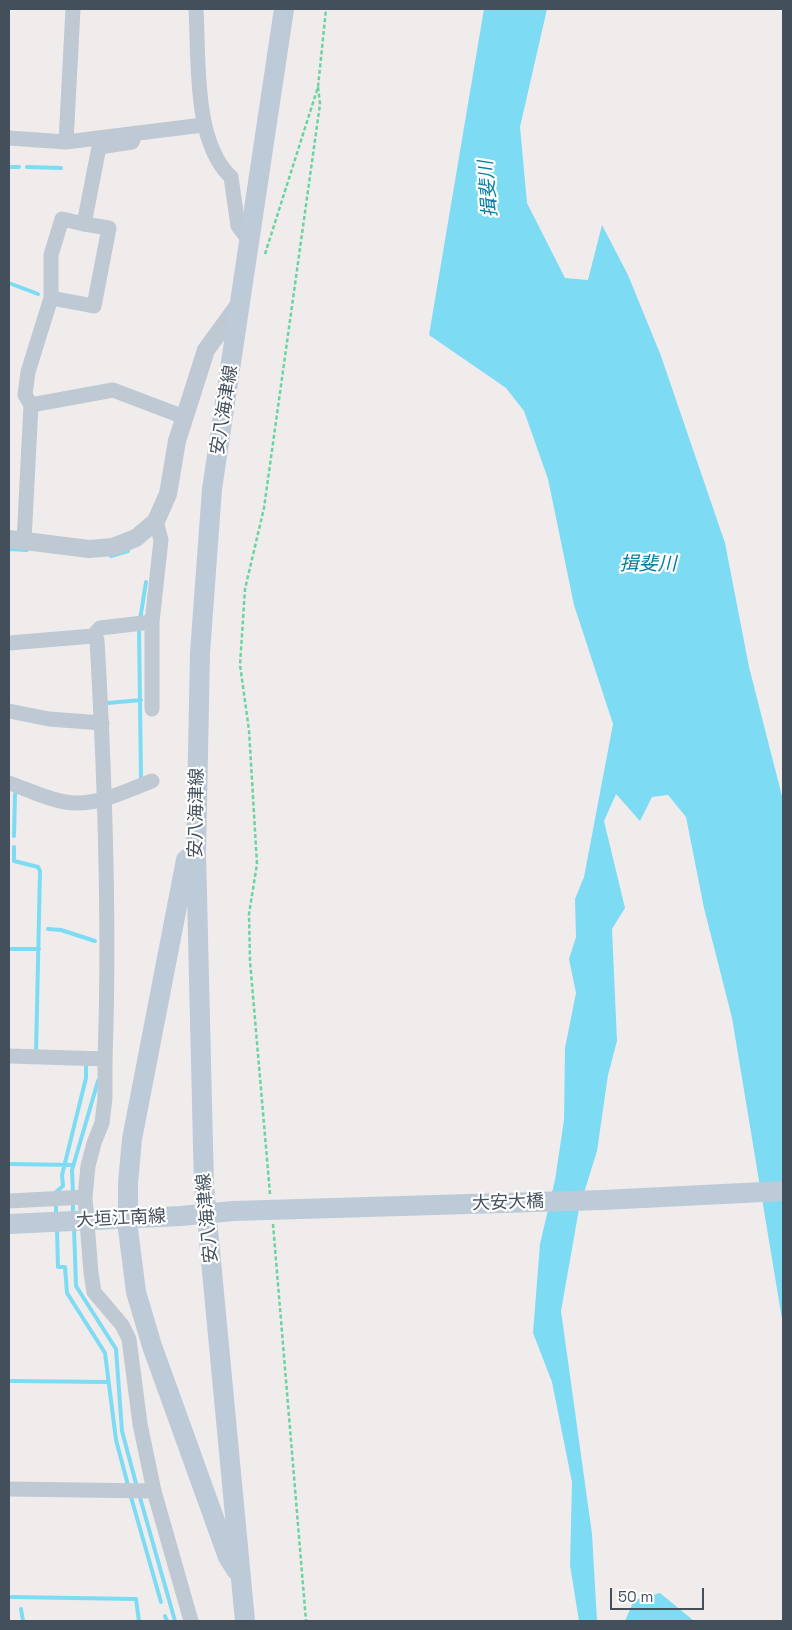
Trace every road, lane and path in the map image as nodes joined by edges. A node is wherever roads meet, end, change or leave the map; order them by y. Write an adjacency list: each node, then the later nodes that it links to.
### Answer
1 (73, 9): 9 (street)
2 (196, 9): 6 (street)
3 (284, 9): 11 (main road, 安八海津線)
4 (326, 9): 5 (path)
5 (318, 87): 11 (path); 33 (path)
6 (203, 125): 7 (street); 11 (street)
7 (136, 134): 9 (street); 10 (street)
8 (9, 138): 9 (street)
9 (66, 142)
10 (84, 224): 12 (street); 12 (street)
11 (257, 251): 13 (main road, 安八海津線)
12 (51, 298): 14 (street)
13 (241, 302): 15 (street); 27 (main road, 安八海津線)
14 (32, 404): 15 (street); 17 (street)
15 (184, 417): 16 (street)
16 (156, 521): 17 (street); 18 (street)
17 (17, 540)
18 (152, 622): 19 (street); 21 (street)
19 (93, 636): 20 (street); 23 (street)
20 (9, 643)
21 (152, 709)
22 (9, 711): 23 (street)
23 (102, 723): 26 (street)
24 (152, 781): 26 (street)
25 (9, 783): 26 (street)
26 (104, 800): 29 (street)
27 (196, 853): 35 (main road, 安八海津線); 40 (main road)
28 (9, 1056): 29 (street)
29 (104, 1059): 31 (street)
30 (783, 1191): 34 (main road, 大安大橋)
31 (85, 1197): 32 (street); 39 (street)
32 (9, 1202)
33 (271, 1203)
34 (233, 1211): 35 (main road, 大垣江南線)
35 (207, 1214): 37 (main road, 大垣江南線); 40 (main road, 安八海津線)
36 (272, 1223): 43 (path)
37 (9, 1224)
38 (9, 1489): 39 (street)
39 (154, 1491): 41 (street)
40 (241, 1577): 42 (main road, 安八海津線)
41 (191, 1621)
42 (245, 1621)
43 (306, 1621)

